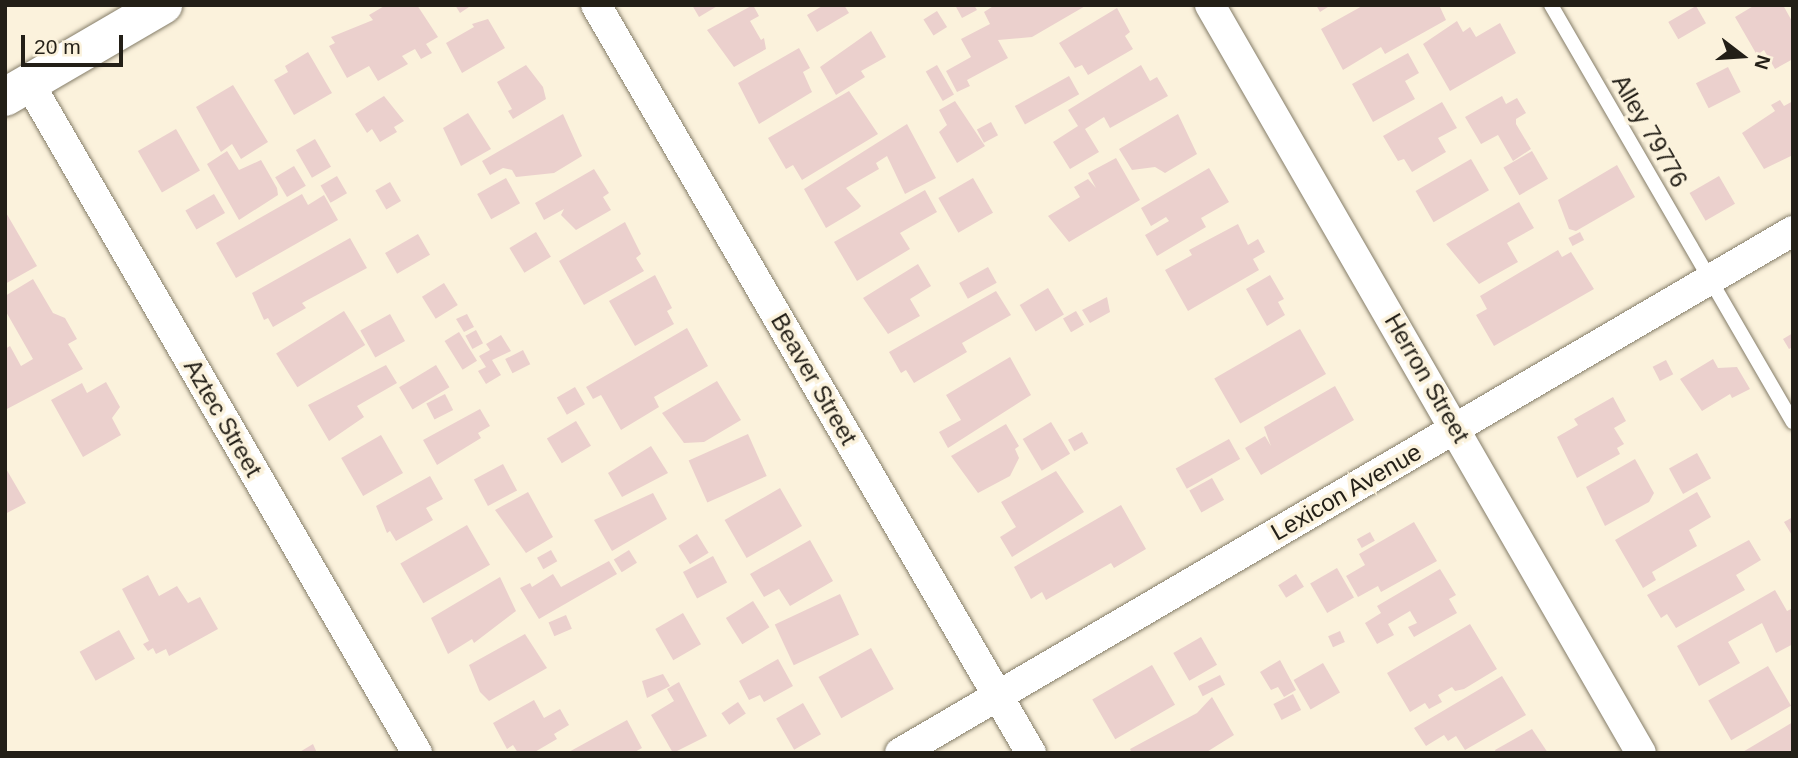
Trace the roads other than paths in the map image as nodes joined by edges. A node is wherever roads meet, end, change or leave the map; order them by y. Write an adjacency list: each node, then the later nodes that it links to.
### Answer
1 (163, 5): 5 (street)
2 (596, 5): 10 (street, Beaver Street)
3 (1210, 5): 9 (street, Herron Street)
4 (1551, 5): 7 (lane, Alley 79776)
5 (17, 90): 11 (street, Aztec Street)
6 (1793, 231): 7 (street, Lexicon Avenue)
7 (1709, 279): 8 (lane, Alley 79776); 9 (street, Lexicon Avenue)
8 (1793, 422)
9 (1457, 427): 10 (street, Lexicon Avenue); 14 (street, Herron Street)
10 (998, 695): 12 (street, Lexicon Avenue); 13 (street, Beaver Street)
11 (416, 753)
12 (900, 753)
13 (1031, 753)
14 (1641, 753)

